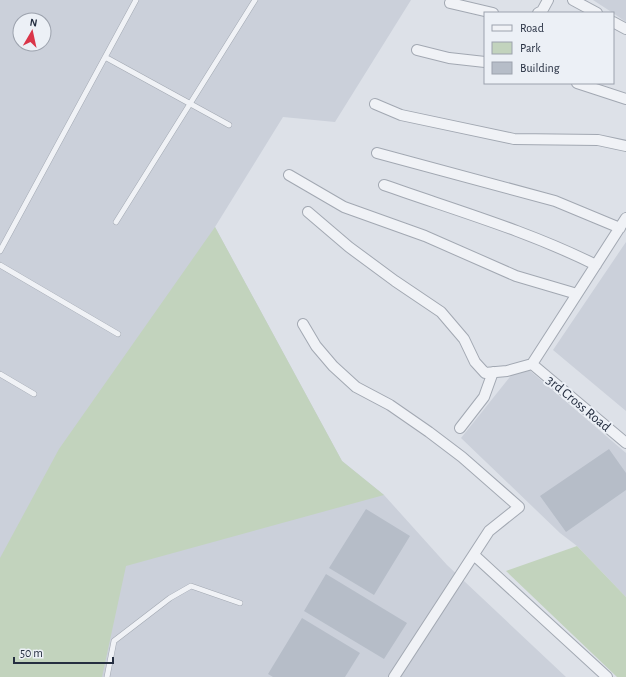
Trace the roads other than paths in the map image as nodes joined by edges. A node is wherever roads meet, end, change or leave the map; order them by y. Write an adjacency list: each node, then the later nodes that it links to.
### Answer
1 (136, 0): 12 (lane)
2 (255, 0): 16 (lane)
3 (548, 0): 7 (street)
4 (573, 0): 8 (street)
5 (450, 3): 6 (street)
6 (489, 12)
7 (539, 12)
8 (594, 12)
9 (614, 23): 10 (street)
10 (626, 29)
11 (417, 50): 13 (street)
12 (106, 57): 16 (lane); 27 (lane)
13 (484, 62)
14 (579, 84): 15 (street)
15 (626, 99)
16 (190, 103): 18 (lane); 25 (lane)
17 (375, 104): 19 (street)
18 (229, 125)
19 (626, 146)
20 (377, 153): 26 (street)
21 (289, 175): 30 (street)
22 (384, 185): 29 (street)
23 (308, 212): 34 (street)
24 (626, 218): 26 (street)
25 (116, 222)
26 (620, 228): 29 (street)
27 (0, 251)
28 (0, 265): 32 (lane)
29 (596, 265): 30 (street)
30 (577, 294): 33 (street)
31 (303, 324): 39 (street)
32 (118, 334)
33 (532, 364): 34 (street); 38 (street, 3rd Cross Road)
34 (493, 372): 37 (street)
35 (0, 374): 36 (lane)
36 (34, 394)
37 (460, 428)
38 (626, 443)
39 (474, 555): 42 (street); 43 (street)
40 (240, 603): 41 (lane)
41 (107, 677)
42 (394, 677)
43 (607, 677)

